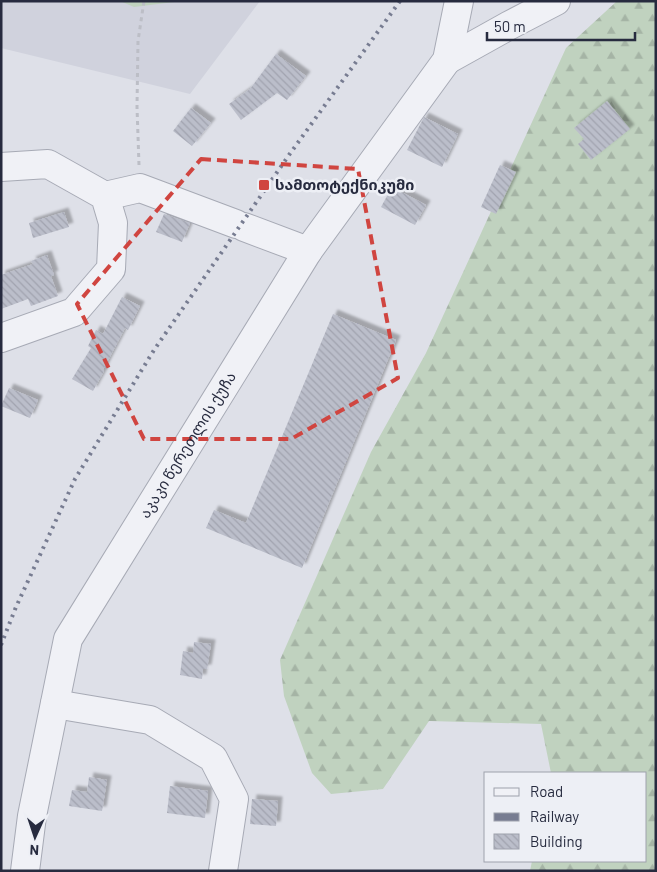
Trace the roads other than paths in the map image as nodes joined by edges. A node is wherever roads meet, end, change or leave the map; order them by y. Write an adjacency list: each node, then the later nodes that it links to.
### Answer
1 (459, 1): 3 (street)
2 (556, 1): 3 (street)
3 (447, 60): 6 (street, აკაკი წერეთლის ქუჩა)
4 (1, 167): 5 (street)
5 (105, 196): 6 (street); 7 (street)
6 (308, 251): 8 (street, აკაკი წერეთლის ქუჩა)
7 (1, 338)
8 (54, 704): 9 (street, აკაკი წერეთლის ქუჩა); 10 (street)
9 (26, 871)
10 (223, 871)

